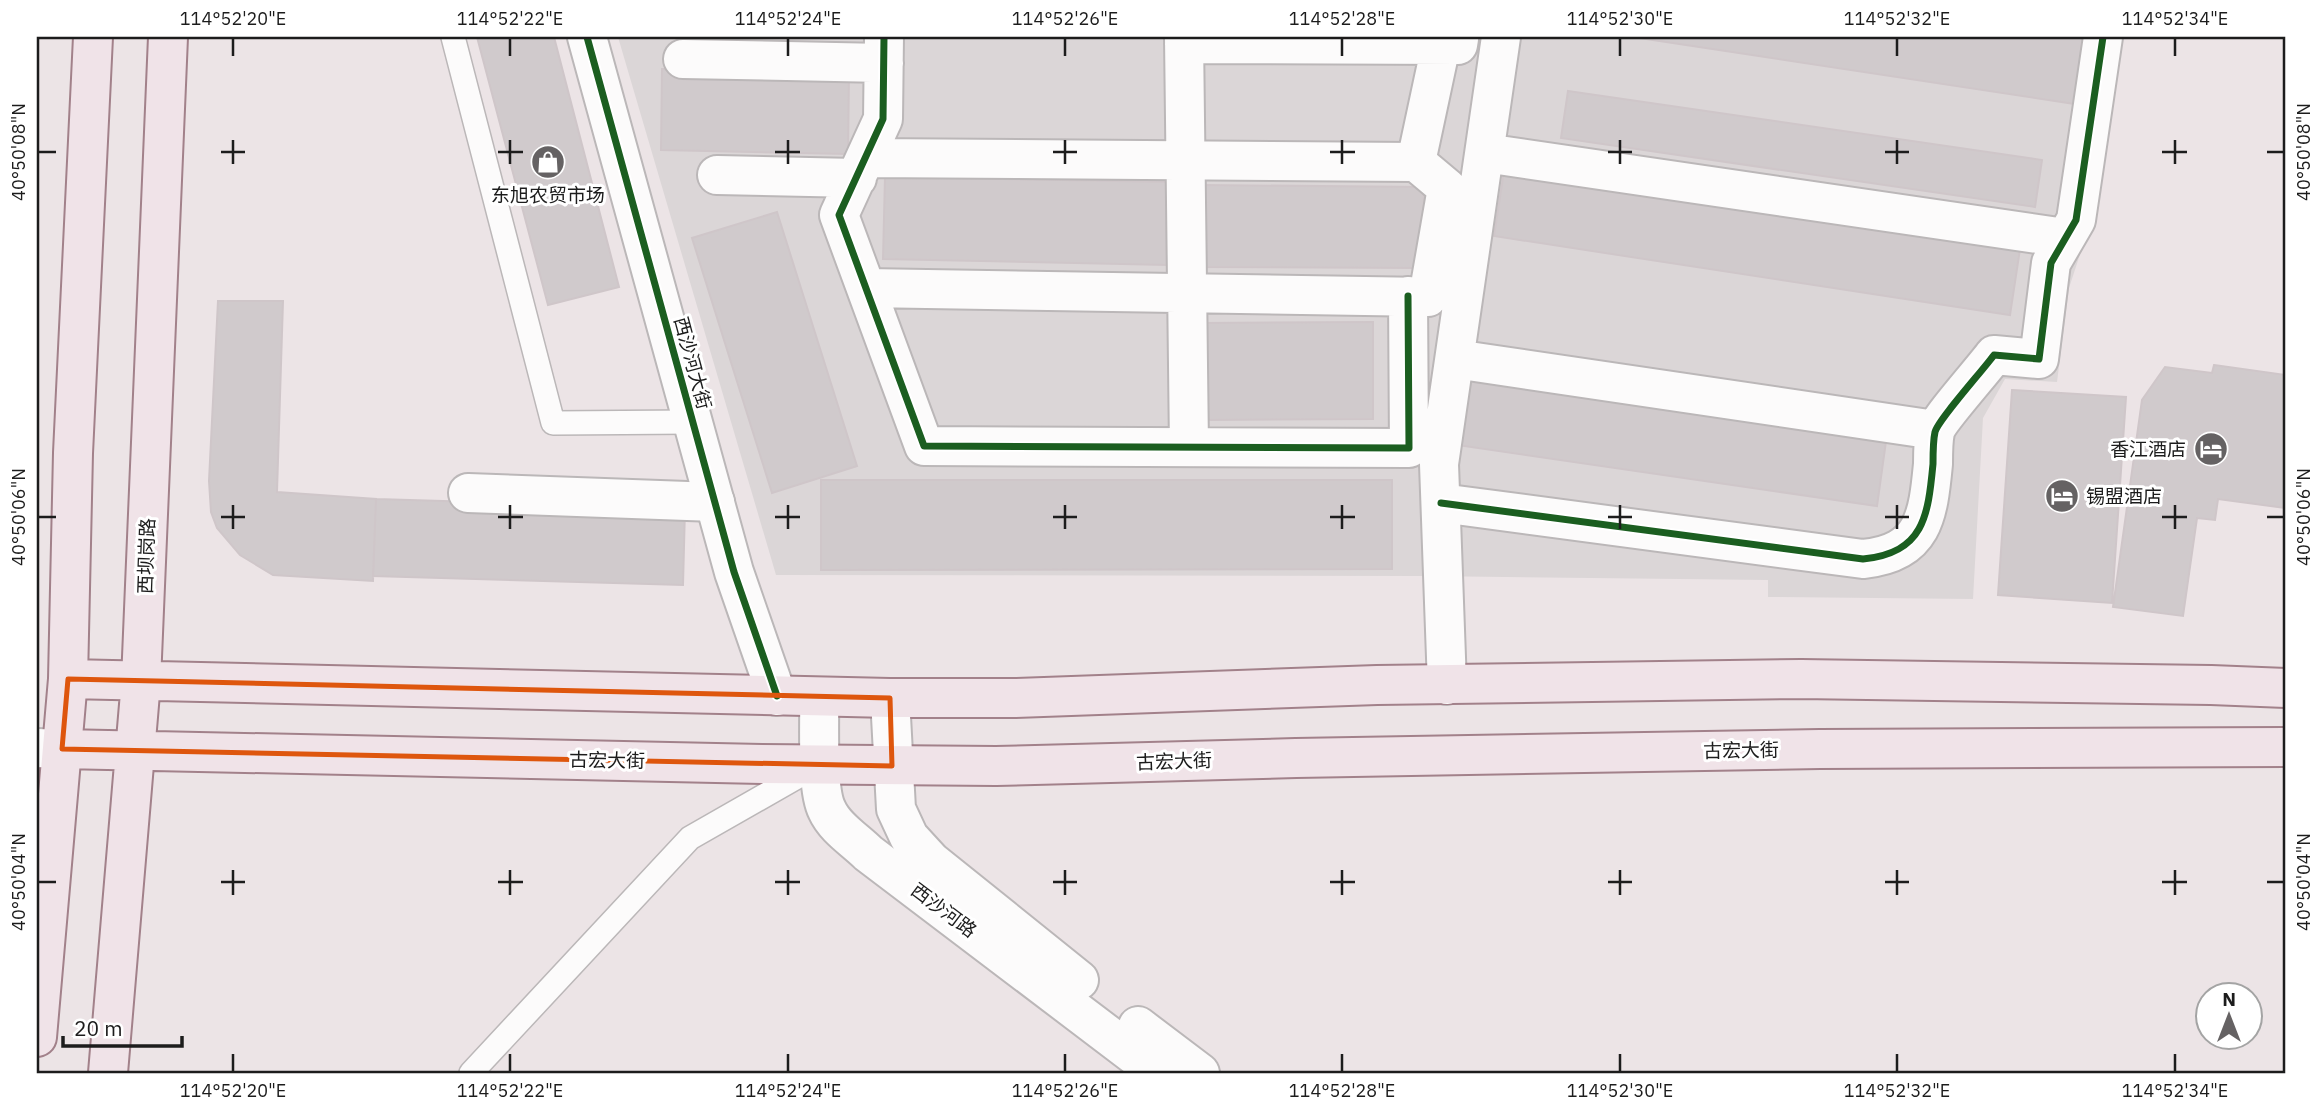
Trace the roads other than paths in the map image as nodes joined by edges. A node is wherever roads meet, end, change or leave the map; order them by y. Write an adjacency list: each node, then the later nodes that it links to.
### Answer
1 (93, 37): 27 (main road)
2 (168, 37): 28 (main road, 西坝岗路)
3 (453, 37): 21 (lane)
4 (587, 37): 21 (street, 西沙河大街)
5 (1501, 37): 11 (street)
6 (2103, 37): 16 (street)
7 (1184, 41): 8 (street); 12 (street)
8 (1450, 41): 13 (street)
9 (884, 50): 10 (street); 14 (street)
10 (683, 59)
11 (1485, 153): 16 (street); 20 (street)
12 (1185, 161): 13 (street); 14 (street); 18 (street)
13 (1416, 162): 19 (street)
14 (862, 168): 15 (street); 17 (street)
15 (717, 175)
16 (2065, 238): 22 (street)
17 (866, 288): 18 (street); 23 (street)
18 (1187, 293): 19 (street); 23 (street)
19 (1408, 296): 23 (street)
20 (1455, 359): 22 (street); 26 (street)
21 (693, 422): 25 (street, 西沙河大街)
22 (1935, 430): 26 (street)
23 (1189, 447)
24 (467, 493): 25 (street)
25 (715, 502): 31 (street, 西沙河大街)
26 (1441, 503): 29 (street)
27 (68, 679): 28 (main road); 35 (main road)
28 (141, 681): 31 (main road); 36 (main road, 西坝岗路)
29 (1447, 685): 30 (main road); 33 (main road)
30 (2286, 688)
31 (777, 696): 32 (main road)
32 (820, 696): 33 (main road); 37 (street, 西沙河路)
33 (890, 698): 38 (street, 西沙河路)
34 (2286, 747): 38 (main road, 古宏大街)
35 (49, 748): 36 (main road, 古宏大街); 39 (main road)
36 (135, 750): 37 (main road, 古宏大街); 41 (main road, 西坝岗路)
37 (820, 764): 38 (main road, 古宏大街); 42 (lane); 43 (street, 西沙河路)
38 (892, 765): 44 (street, 西沙河路)
39 (41, 940): 40 (main road)
40 (37, 1037)
41 (108, 1073)
42 (471, 1073)
43 (1158, 1073)
44 (1200, 1073)

